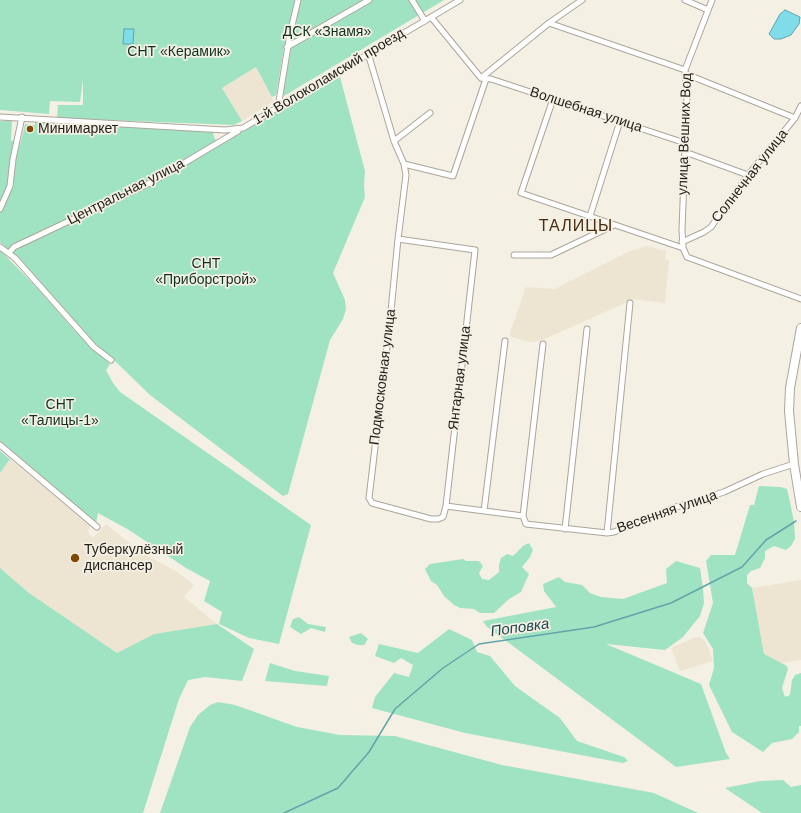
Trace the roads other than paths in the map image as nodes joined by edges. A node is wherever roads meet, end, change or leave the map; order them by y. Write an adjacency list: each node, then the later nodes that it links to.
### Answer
1 (298, 0): 12 (street)
2 (369, 0): 12 (street)
3 (412, 0): 10 (street)
4 (460, 0): 9 (street, 1-й Волоколамский проезд)
5 (582, 0): 11 (street)
6 (684, 0): 8 (street)
7 (712, 0): 8 (street, улица Вешних Вод)
8 (708, 10): 14 (street, улица Вешних Вод)
9 (431, 18): 10 (street, 1-й Волоколамский проезд); 15 (street)
10 (424, 21): 13 (street, 1-й Волоколамский проезд)
11 (549, 23): 14 (street, Солнечная улица); 15 (street)
12 (287, 47): 18 (street)
13 (368, 54): 18 (street, 1-й Волоколамский проезд); 25 (street)
14 (685, 72): 22 (street, Солнечная улица); 26 (street, улица Вешних Вод)
15 (484, 78): 16 (street, Волшебная улица); 28 (street)
16 (554, 99): 23 (street, Волшебная улица); 31 (street)
17 (801, 106): 22 (street, Солнечная улица)
18 (278, 107): 24 (street, 1-й Волоколамский проезд)
19 (430, 114): 25 (street)
20 (0, 117): 21 (street, 1-й Волоколамский проезд)
21 (22, 118): 24 (street, 1-й Волоколамский проезд); 30 (street)
22 (795, 118): 29 (street, Солнечная улица)
23 (620, 121): 26 (street, Волшебная улица); 31 (street)
24 (243, 128): 37 (street, Центральная улица)
25 (394, 141): 28 (street)
26 (685, 143): 27 (street, улица Вешних Вод)
27 (685, 152): 29 (street); 34 (street, улица Вешних Вод)
28 (404, 164): 33 (street, Подмосковная улица)
29 (748, 175): 34 (street, Солнечная улица)
30 (0, 209)
31 (590, 216): 32 (street)
32 (614, 225): 36 (street); 38 (street)
33 (398, 239): 50 (street, Янтарная улица); 50 (street, Подмосковная улица)
34 (682, 242): 36 (street, улица Вешних Вод)
35 (0, 247): 37 (street)
36 (683, 248): 39 (street, улица Вешних Вод)
37 (9, 253): 46 (street)
38 (514, 255)
39 (801, 299)
40 (630, 303): 56 (street)
41 (801, 328): 48 (main road)
42 (587, 329): 55 (street)
43 (505, 341): 52 (street)
44 (543, 344): 53 (street)
45 (801, 351): 49 (main road)
46 (111, 360)
47 (0, 445): 54 (street)
48 (794, 464): 51 (main road); 56 (street, Весенняя улица)
49 (801, 479)
50 (446, 506): 52 (street, Весенняя улица)
51 (801, 507)
52 (484, 511): 53 (street, Весенняя улица)
53 (523, 516): 55 (street, Весенняя улица)
54 (97, 527)
55 (565, 529): 56 (street, Весенняя улица)
56 (607, 532)

